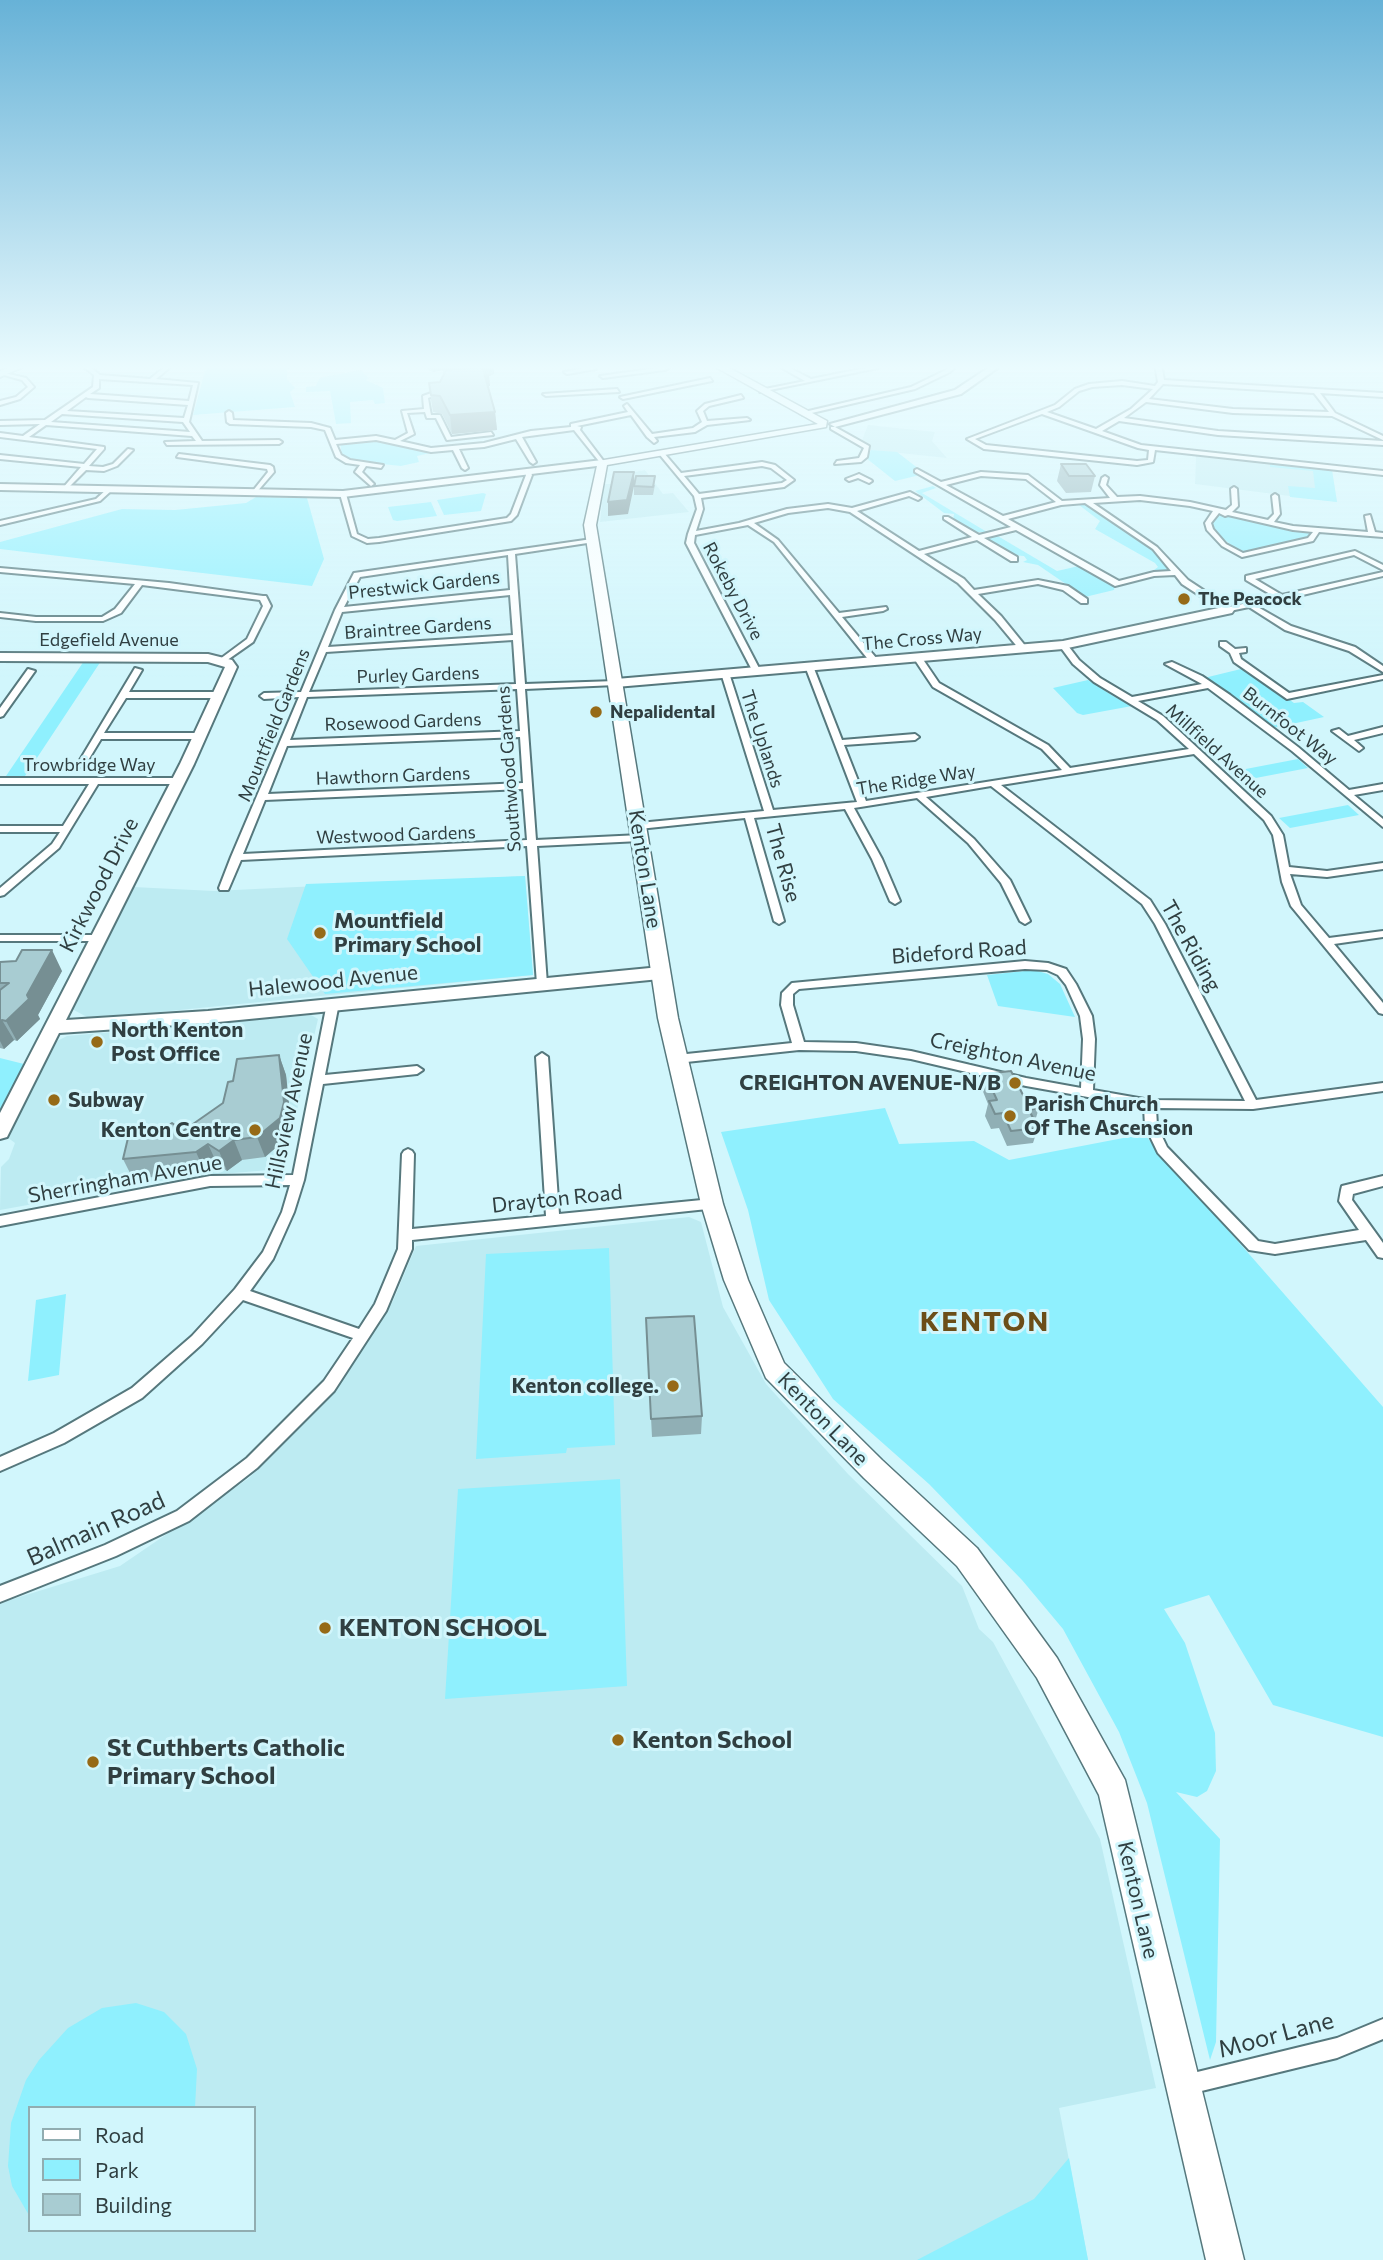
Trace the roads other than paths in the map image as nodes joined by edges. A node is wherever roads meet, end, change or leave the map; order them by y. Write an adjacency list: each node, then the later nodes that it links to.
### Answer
1 (83, 469): 23 (street)
2 (269, 469): 27 (street)
3 (360, 469): 19 (street)
4 (497, 469): 28 (street)
5 (529, 469): 28 (street)
6 (601, 469): 50 (main road, Kenton Lane)
7 (675, 469): 14 (street)
8 (721, 469): 14 (street)
9 (777, 469): 29 (street)
10 (849, 469): 15 (street)
11 (1347, 469): 13 (street)
12 (917, 471): 20 (street)
13 (1381, 473): 22 (street)
14 (680, 475): 29 (street)
15 (859, 477): 17 (street); 18 (street)
16 (1105, 478): 32 (street)
17 (849, 479)
18 (869, 481)
19 (371, 484)
20 (940, 484): 35 (street); 40 (street)
21 (0, 487): 23 (street)
22 (1383, 487)
23 (65, 489): 25 (street)
24 (1234, 489): 37 (street)
25 (108, 490): 27 (street); 41 (street)
26 (1168, 490): 34 (street)
27 (255, 492): 28 (street)
28 (343, 494)
29 (697, 496): 46 (street, Rokeby Drive)
30 (1275, 496): 43 (street)
31 (918, 498): 36 (street)
32 (1115, 498): 33 (street); 34 (street)
33 (1086, 501): 35 (street); 55 (street)
34 (1167, 501): 37 (street)
35 (1061, 503): 40 (street)
36 (852, 510): 42 (street); 52 (street)
37 (1221, 512): 43 (street); 45 (street)
38 (1368, 516): 47 (street)
39 (946, 518): 49 (street)
40 (1003, 518): 44 (street)
41 (0, 523)
42 (750, 523): 46 (street); 67 (street)
43 (1269, 523): 45 (street)
44 (1018, 527): 49 (street); 55 (street)
45 (1316, 531): 47 (street)
46 (691, 534): 81 (street, Rokeby Drive)
47 (1372, 534): 48 (street)
48 (1383, 535)
49 (977, 537): 52 (street); 53 (street)
50 (592, 541): 51 (street); 85 (main road, Kenton Lane)
51 (511, 552): 58 (street, Southwood Gardens); 64 (street, Mountfield Gardens)
52 (922, 552): 59 (street)
53 (1014, 559)
54 (0, 570): 57 (street)
55 (1178, 573): 65 (street)
56 (1382, 573): 60 (street); 60 (street)
57 (140, 582): 66 (street); 75 (street)
58 (513, 592): 64 (street, Prestwick Gardens); 68 (street, Southwood Gardens)
59 (973, 592): 61 (street); 71 (street)
60 (1282, 597): 62 (street)
61 (1084, 601)
62 (1250, 605): 65 (street); 79 (street)
63 (883, 609): 67 (street)
64 (339, 610): 72 (street, Mountfield Gardens)
65 (1228, 610): 70 (street, The Cross Way)
66 (0, 615)
67 (837, 616): 76 (street)
68 (516, 637): 72 (street, Braintree Gardens); 87 (street, Southwood Gardens)
69 (1223, 644): 84 (street)
70 (1063, 645): 71 (street, The Cross Way); 94 (street, Millfield Avenue)
71 (1023, 648): 74 (street, The Cross Way)
72 (323, 650): 88 (street, Mountfield Gardens)
73 (0, 657): 75 (street, Edgefield Avenue)
74 (917, 657): 76 (street, The Cross Way); 108 (street)
75 (221, 660): 92 (street, Kirkwood Drive)
76 (873, 661): 77 (street, The Cross Way)
77 (808, 666): 81 (street, The Cross Way); 104 (street)
78 (1157, 666): 86 (street, Burnfoot Way)
79 (1381, 666)
80 (138, 670): 91 (street)
81 (756, 670): 83 (street, The Cross Way)
82 (31, 671): 90 (street)
83 (725, 673): 85 (street, The Cross Way); 120 (street, The Uplands)
84 (1383, 677)
85 (616, 682): 87 (street, Purley Gardens); 125 (main road, Kenton Lane)
86 (1210, 685): 94 (street); 115 (street, Burnfoot Way)
87 (519, 687): 88 (street, Purley Gardens); 98 (street, Southwood Gardens)
88 (304, 694): 93 (street, Purley Gardens); 103 (street, Mountfield Gardens)
89 (0, 695): 90 (street)
90 (14, 695): 95 (street)
91 (123, 695): 92 (street); 99 (street)
92 (219, 695): 100 (street, Kirkwood Drive)
93 (264, 696)
94 (1131, 700): 106 (street, Millfield Avenue)
95 (0, 714)
96 (1383, 730): 102 (street)
97 (1336, 731): 102 (street)
98 (522, 734): 103 (street, Rosewood Gardens); 113 (street, Southwood Gardens)
99 (98, 736): 100 (street); 107 (street)
100 (200, 736): 111 (street, Kirkwood Drive)
101 (915, 737): 104 (street)
102 (1347, 739): 105 (street)
103 (285, 743): 117 (street, Mountfield Gardens)
104 (840, 743): 118 (street)
105 (1359, 748)
106 (1196, 751): 108 (street, The Ridge Way); 129 (street, Millfield Avenue)
107 (81, 765)
108 (1069, 772): 112 (street, The Ridge Way)
109 (0, 781): 110 (street, Trowbridge Way)
110 (95, 781): 111 (street, Trowbridge Way); 124 (street)
111 (178, 781): 137 (street, Kirkwood Drive)
112 (993, 784): 116 (street, The Ridge Way); 152 (street, The Riding)
113 (526, 786): 117 (street, Hawthorn Gardens); 126 (street, Southwood Gardens)
114 (1383, 787): 115 (street)
115 (1348, 793): 122 (street, Burnfoot Way)
116 (920, 796): 118 (street, The Ridge Way); 134 (street)
117 (262, 797): 127 (street, Mountfield Gardens)
118 (863, 804): 119 (street, The Ridge Way)
119 (848, 806): 120 (street, The Ridge Way); 132 (street)
120 (770, 814): 121 (street, The Ridge Way)
121 (749, 817): 125 (street, The Ridge Way); 133 (street, The Rise)
122 (1383, 824)
123 (0, 829): 124 (street)
124 (67, 829): 131 (street)
125 (640, 832): 126 (street, Westwood Gardens); 139 (main road, Kenton Lane)
126 (530, 845): 127 (street, Westwood Gardens); 140 (street, Southwood Gardens)
127 (236, 857): 130 (street, Mountfield Gardens)
128 (1383, 866): 129 (street)
129 (1285, 870): 138 (street, Millfield Avenue)
130 (224, 888)
131 (0, 892)
132 (895, 901)
133 (779, 921)
134 (1025, 921)
135 (1383, 934): 138 (street)
136 (0, 938): 137 (street)
137 (99, 938): 143 (street, Kirkwood Drive)
138 (1325, 942): 142 (street, Millfield Avenue)
139 (660, 973): 140 (street, Halewood Avenue); 146 (main road, Kenton Lane)
140 (542, 984): 141 (street, Halewood Avenue)
141 (333, 1003): 143 (street, Halewood Avenue); 148 (street, Hillsview Avenue)
142 (1383, 1010)
143 (53, 1027): 153 (street, Kirkwood Drive)
144 (799, 1046): 146 (street, Creighton Avenue); 150 (street, Creighton Avenue); 150 (street, Bideford Road)
145 (542, 1057): 158 (street)
146 (677, 1059): 157 (main road, Kenton Lane)
147 (418, 1070): 148 (street)
148 (320, 1080): 155 (street, Hillsview Avenue)
149 (1383, 1087): 152 (street, Creighton Avenue)
150 (1087, 1094): 151 (street, Creighton Avenue)
151 (1150, 1104): 152 (street, Creighton Avenue); 160 (street)
152 (1253, 1105)
153 (0, 1132)
154 (408, 1154): 161 (street, Balmain Road)
155 (298, 1180): 159 (street, Sherringham Avenue); 163 (street, Hillsview Avenue)
156 (1383, 1181): 160 (street)
157 (712, 1204): 158 (street, Drayton Road); 168 (main road, Kenton Lane)
158 (553, 1220): 161 (street, Drayton Road)
159 (0, 1221)
160 (1369, 1234): 162 (street)
161 (406, 1235): 164 (street, Balmain Road)
162 (1383, 1253)
163 (240, 1293): 164 (street); 165 (street, Hillsview Avenue)
164 (363, 1336): 166 (street, Balmain Road)
165 (0, 1464)
166 (0, 1594)
167 (1383, 2029): 168 (street, Moor Lane)
168 (1182, 2085): 169 (main road, Kenton Lane)
169 (1224, 2260)

